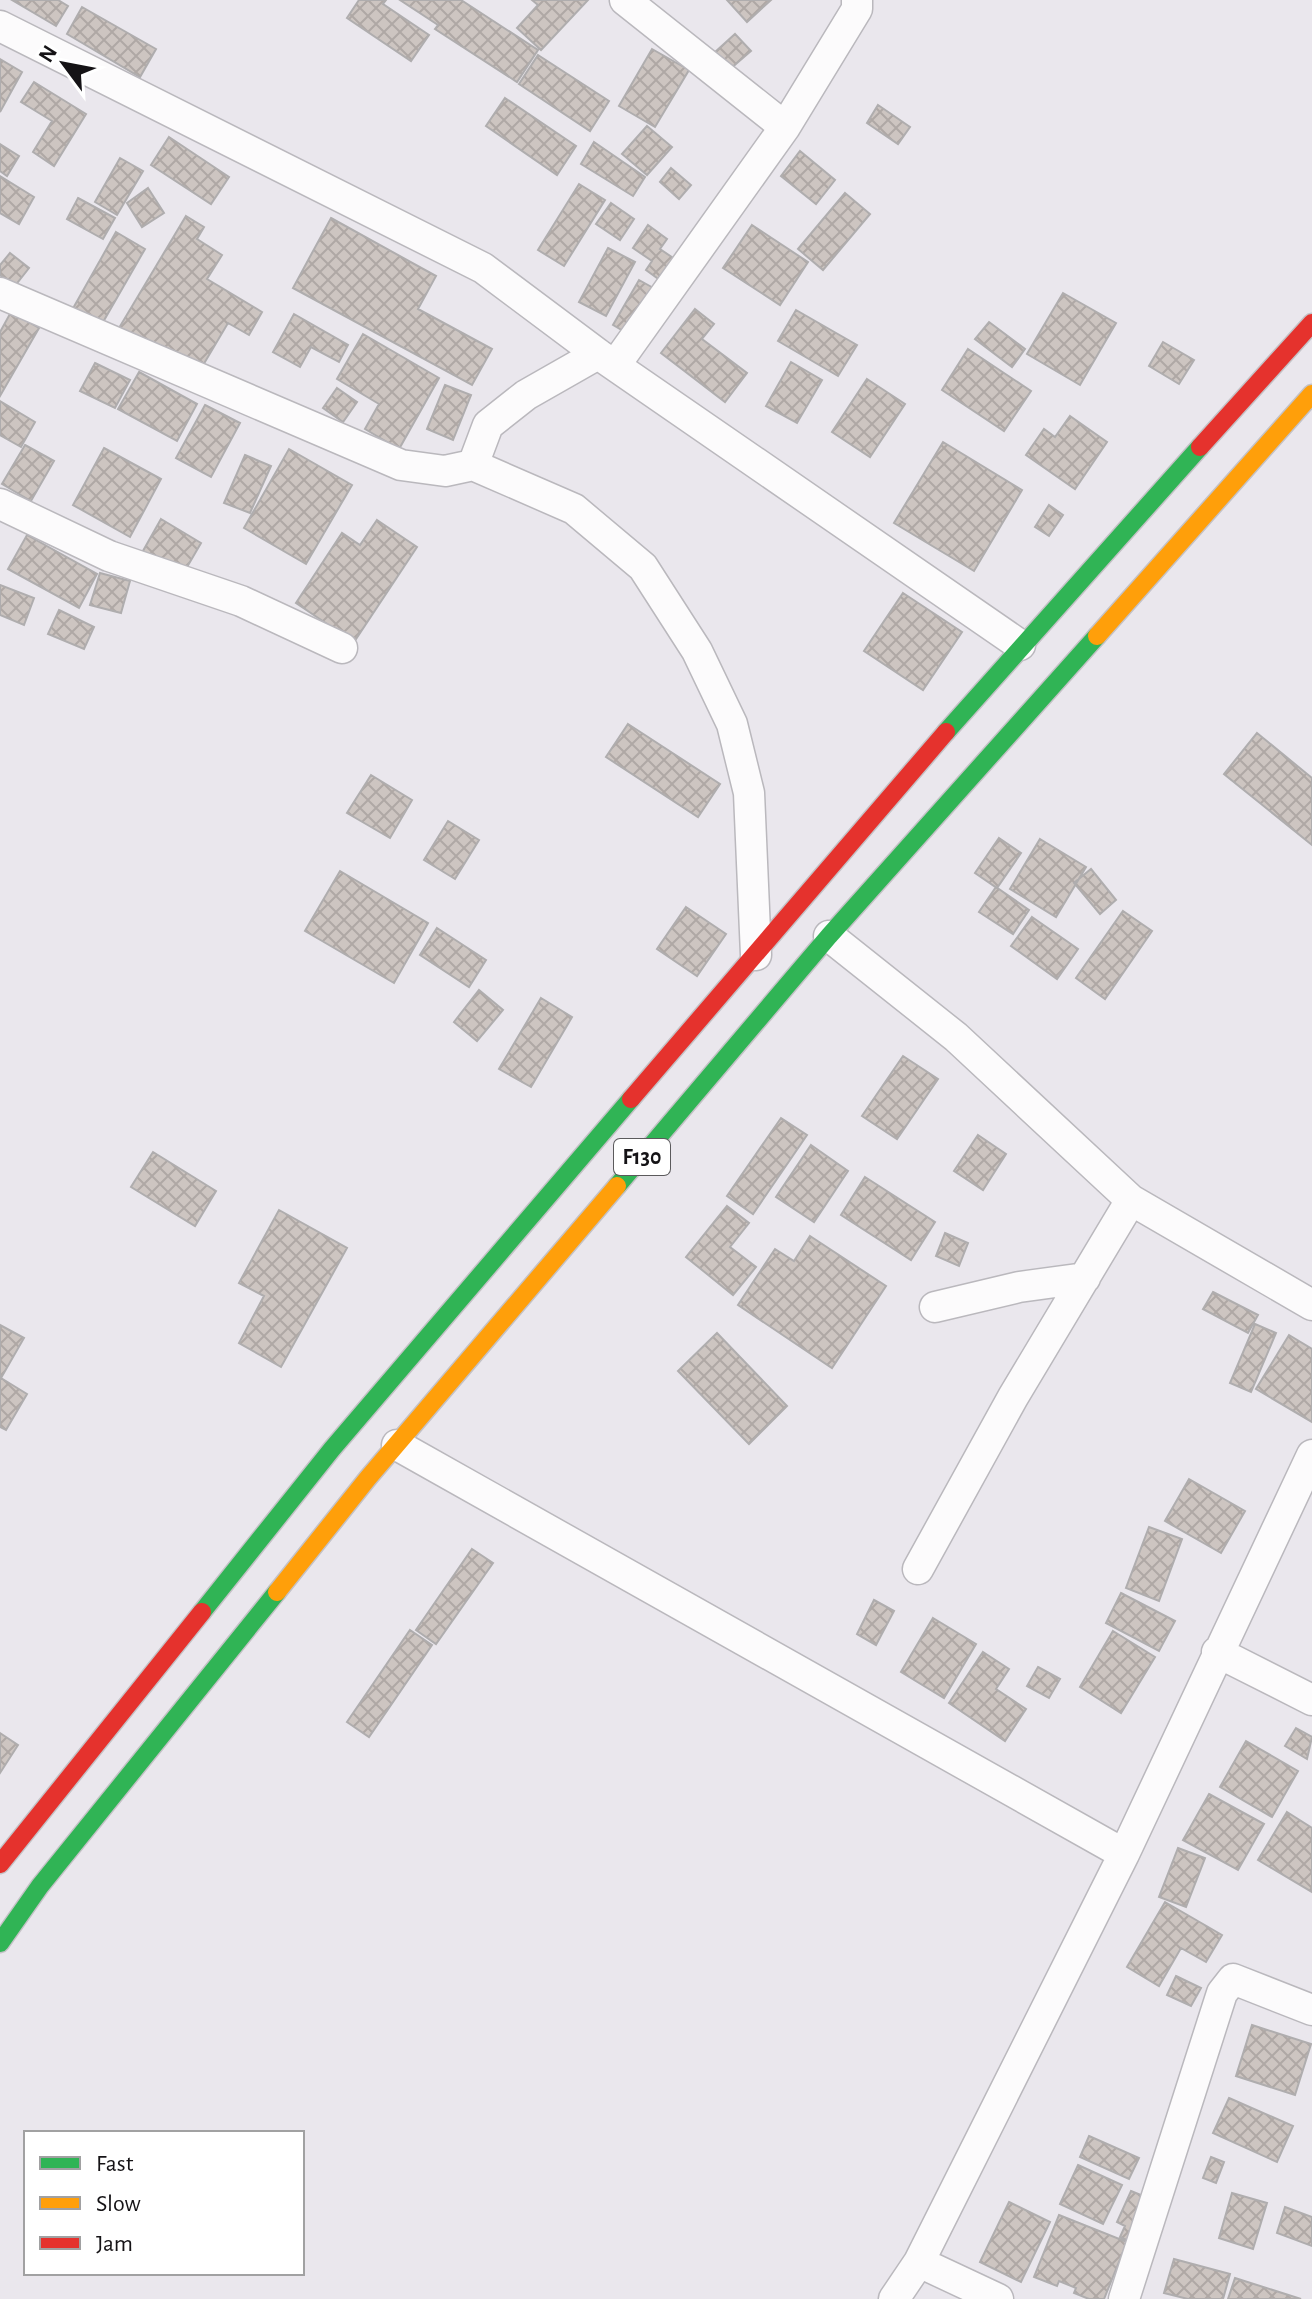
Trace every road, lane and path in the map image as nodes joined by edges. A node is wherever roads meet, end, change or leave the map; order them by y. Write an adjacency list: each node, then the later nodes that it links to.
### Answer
1 (625, 0): 4 (street)
2 (857, 0): 4 (street)
3 (0, 26): 7 (street)
4 (785, 127): 7 (street)
5 (0, 293): 9 (street)
6 (1312, 323): 11 (main road, F130)
7 (607, 359): 9 (street); 11 (street)
8 (1312, 394): 13 (main road, F130)
9 (473, 465): 14 (street)
10 (0, 504): 12 (street)
11 (1020, 645): 14 (main road, F130)
12 (342, 648)
13 (829, 936): 15 (street); 18 (main road, F130)
14 (756, 955): 16 (main road, F130)
15 (1131, 1200): 17 (street); 19 (street)
16 (499, 1256): 18 (main road); 27 (main road, F130)
17 (1085, 1278): 20 (street); 23 (street)
18 (516, 1305): 21 (main road, F130)
19 (1312, 1305)
20 (935, 1307)
21 (397, 1445): 26 (street); 28 (main road, F130)
22 (1312, 1455): 24 (street)
23 (918, 1569)
24 (1217, 1652): 25 (street); 26 (street)
25 (1312, 1700)
26 (1124, 1854): 30 (street)
27 (0, 1864)
28 (0, 1943)
29 (1312, 2010): 33 (street)
30 (919, 2262): 31 (street); 32 (street)
31 (894, 2299)
32 (998, 2299)
33 (1124, 2299)

